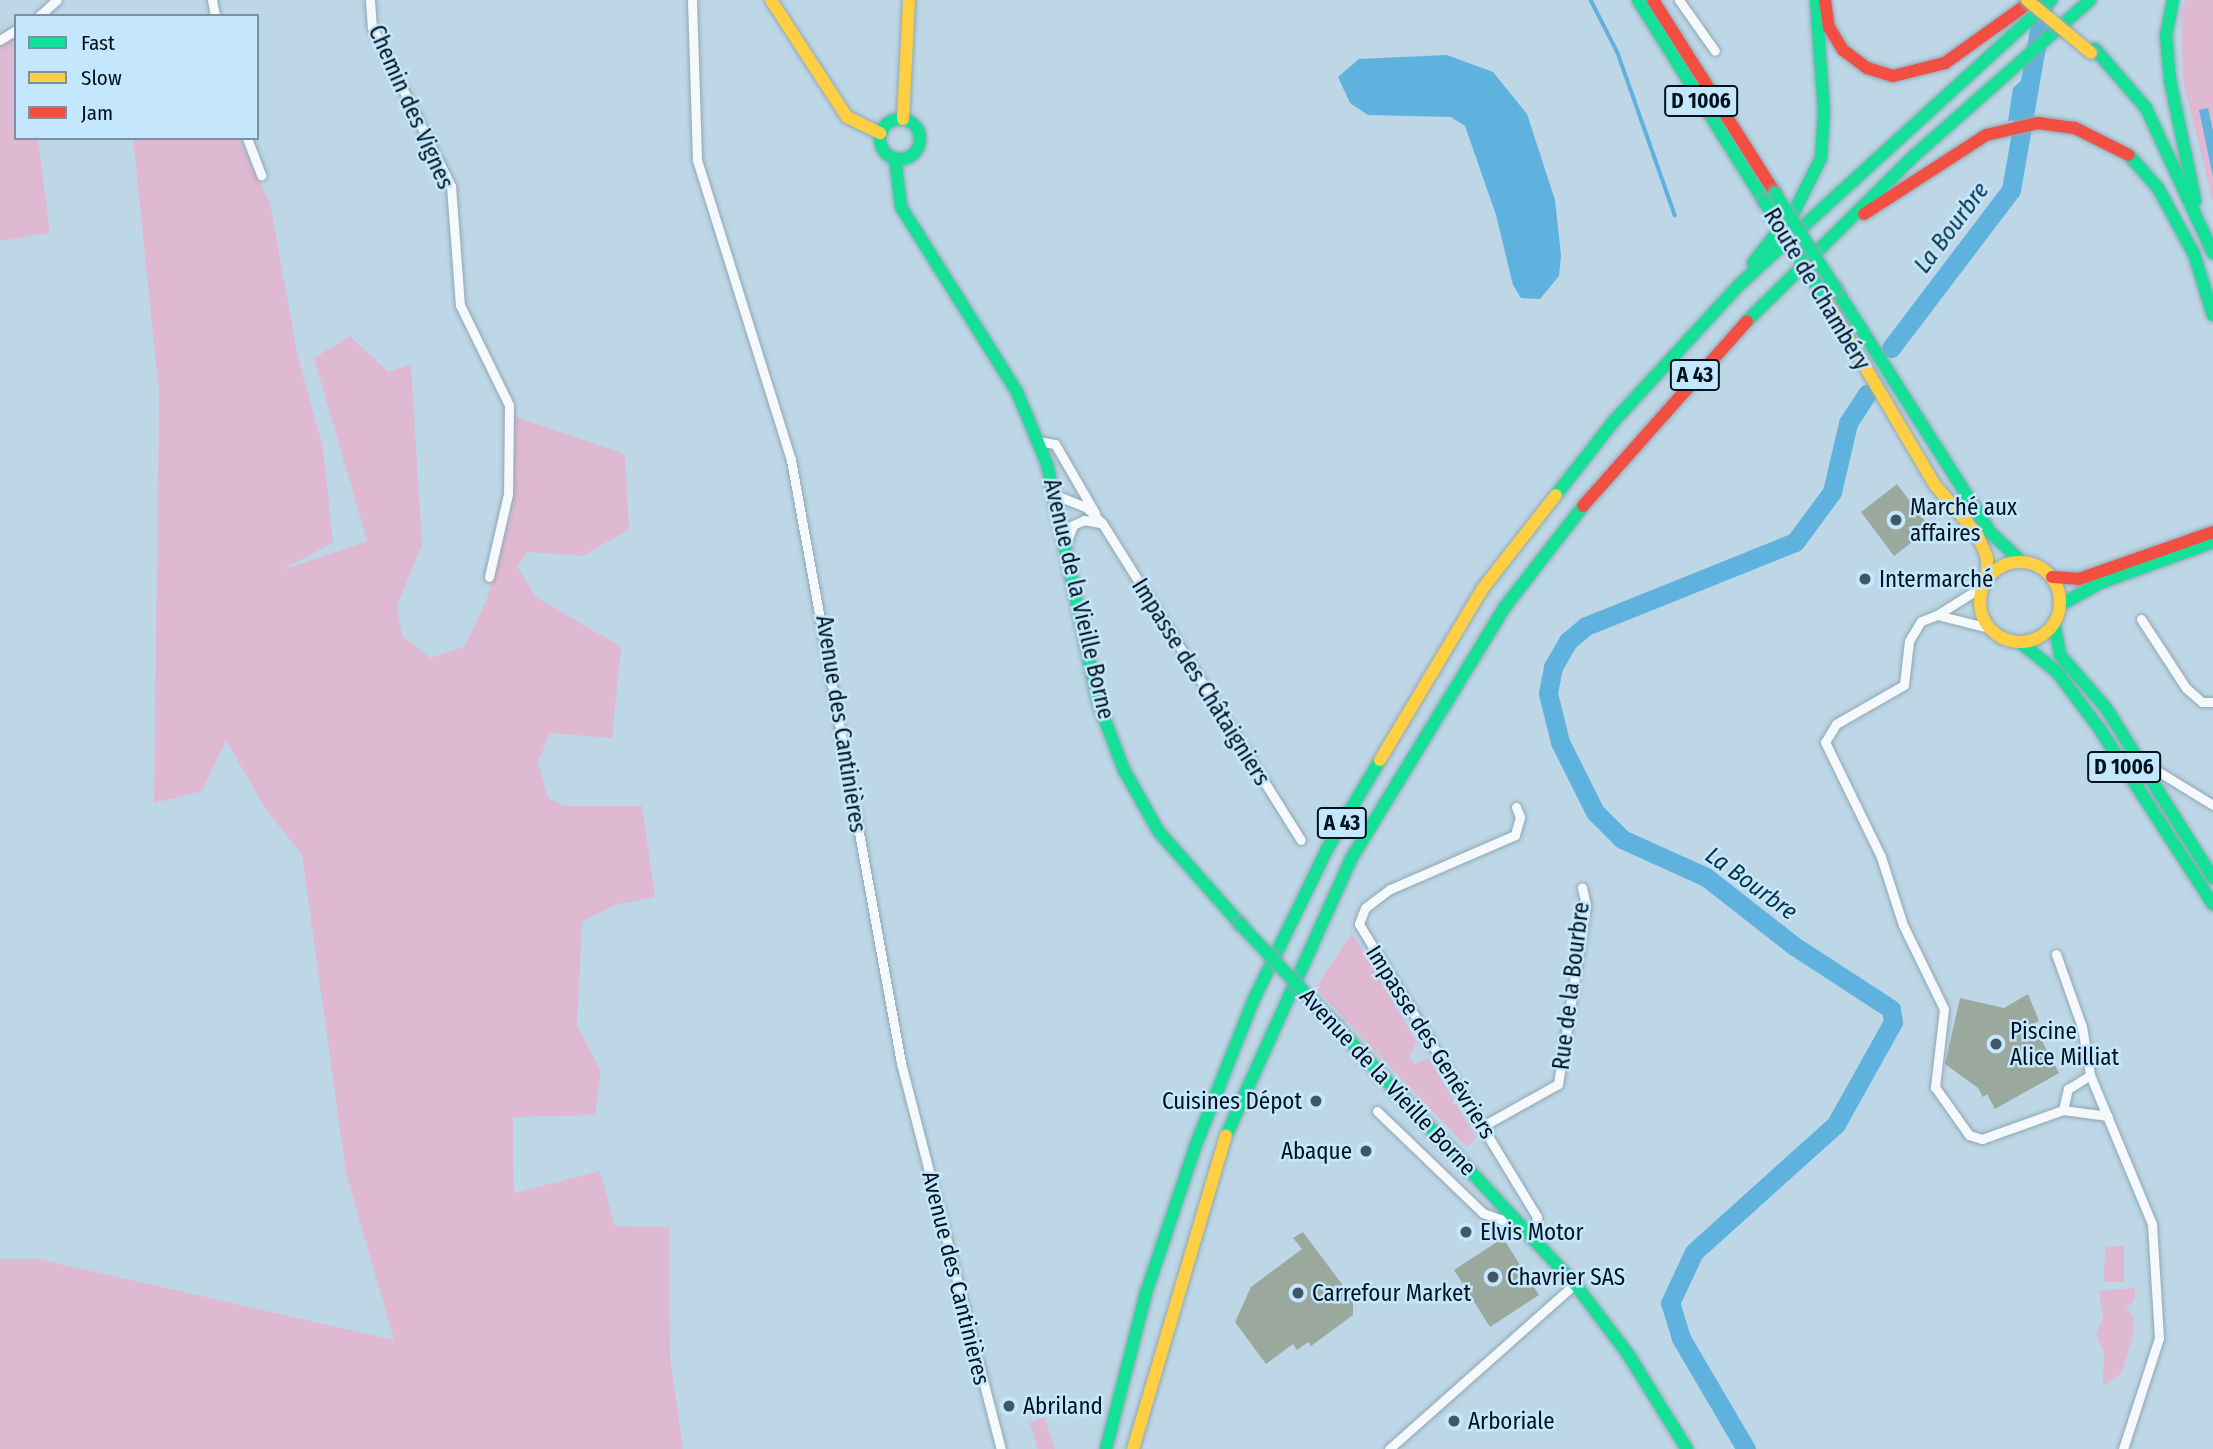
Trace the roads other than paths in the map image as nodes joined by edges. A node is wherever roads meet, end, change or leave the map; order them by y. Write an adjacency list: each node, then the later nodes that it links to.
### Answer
1 (57, 0): 16 (street)
2 (370, 0): 38 (street, Chemin des Vignes)
3 (692, 0): 64 (street, Avenue des Cantinières)
4 (771, 0): 20 (main road)
5 (909, 0): 19 (main road)
6 (1638, 0): 24 (main road, Route de Chambéry / D 1006)
7 (1653, 0): 24 (main road, Route de Chambéry / D 1006)
8 (1679, 0): 17 (street)
9 (1816, 0): 29 (main road)
10 (1825, 0): 15 (main road)
11 (2034, 0): 15 (main road, bridge); 18 (main road)
12 (2051, 0): 29 (main road, A 43)
13 (2090, 0): 26 (main road, A 43)
14 (2173, 0): 25 (main road)
15 (2023, 5): 18 (main road, bridge)
16 (41, 14)
17 (1715, 51)
18 (2093, 51): 25 (main road); 28 (main road)
19 (903, 119): 20 (main road); 22 (main road)
20 (880, 133): 22 (main road, Avenue de la Vieille Borne)
21 (248, 140): 23 (street)
22 (895, 158): 31 (main road, Avenue de la Vieille Borne)
23 (261, 175)
24 (1770, 197): 37 (main road, Route de Chambéry / D 1006, bridge); 40 (main road, Route de Chambéry / D 1006, bridge)
25 (2199, 220): 27 (main road)
26 (1827, 239): 28 (main road); 66 (main road, A 43)
27 (2213, 253)
28 (2194, 254): 30 (main road)
29 (1739, 285): 65 (main road, A 43)
30 (2213, 315)
31 (1038, 441): 32 (main road, Avenue de la Vieille Borne); 33 (street)
32 (1058, 496): 33 (street, Impasse des Châtaigniers); 36 (main road, Avenue de la Vieille Borne)
33 (1101, 523): 36 (street); 51 (street, Impasse des Châtaigniers)
34 (2213, 532): 39 (main road)
35 (2213, 542): 41 (main road)
36 (1066, 543): 61 (main road, Avenue de la Vieille Borne, bridge)
37 (2022, 562): 39 (main road); 40 (main road)
38 (489, 577)
39 (2052, 577): 41 (main road)
40 (1985, 582): 42 (street); 45 (main road)
41 (2060, 606): 44 (main road)
42 (1937, 615): 45 (street); 57 (street)
43 (2141, 619): 47 (street)
44 (2054, 623): 46 (main road); 48 (main road, D 1006)
45 (1989, 628): 46 (main road)
46 (2021, 643): 54 (main road, D 1006)
47 (2213, 702)
48 (2138, 760): 49 (street); 52 (main road, D 1006)
49 (2213, 805)
50 (1516, 807): 60 (street, Impasse des Genévriers)
51 (1301, 840)
52 (2213, 878)
53 (1582, 887): 60 (street, Rue de la Bourbre)
54 (2213, 904)
55 (2056, 954): 56 (street)
56 (2090, 1075): 57 (street); 59 (street)
57 (2063, 1110): 59 (street)
58 (1377, 1111): 61 (street)
59 (2108, 1116): 69 (street)
60 (1483, 1126): 62 (street, Impasse des Genévriers)
61 (1512, 1215): 62 (main road, Avenue de la Vieille Borne)
62 (1533, 1237): 63 (main road, Avenue de la Vieille Borne)
63 (1575, 1284): 67 (street); 68 (main road, Avenue de la Vieille Borne)
64 (1001, 1449)
65 (1106, 1449)
66 (1133, 1449)
67 (1389, 1449)
68 (1687, 1449)
69 (2123, 1449)

